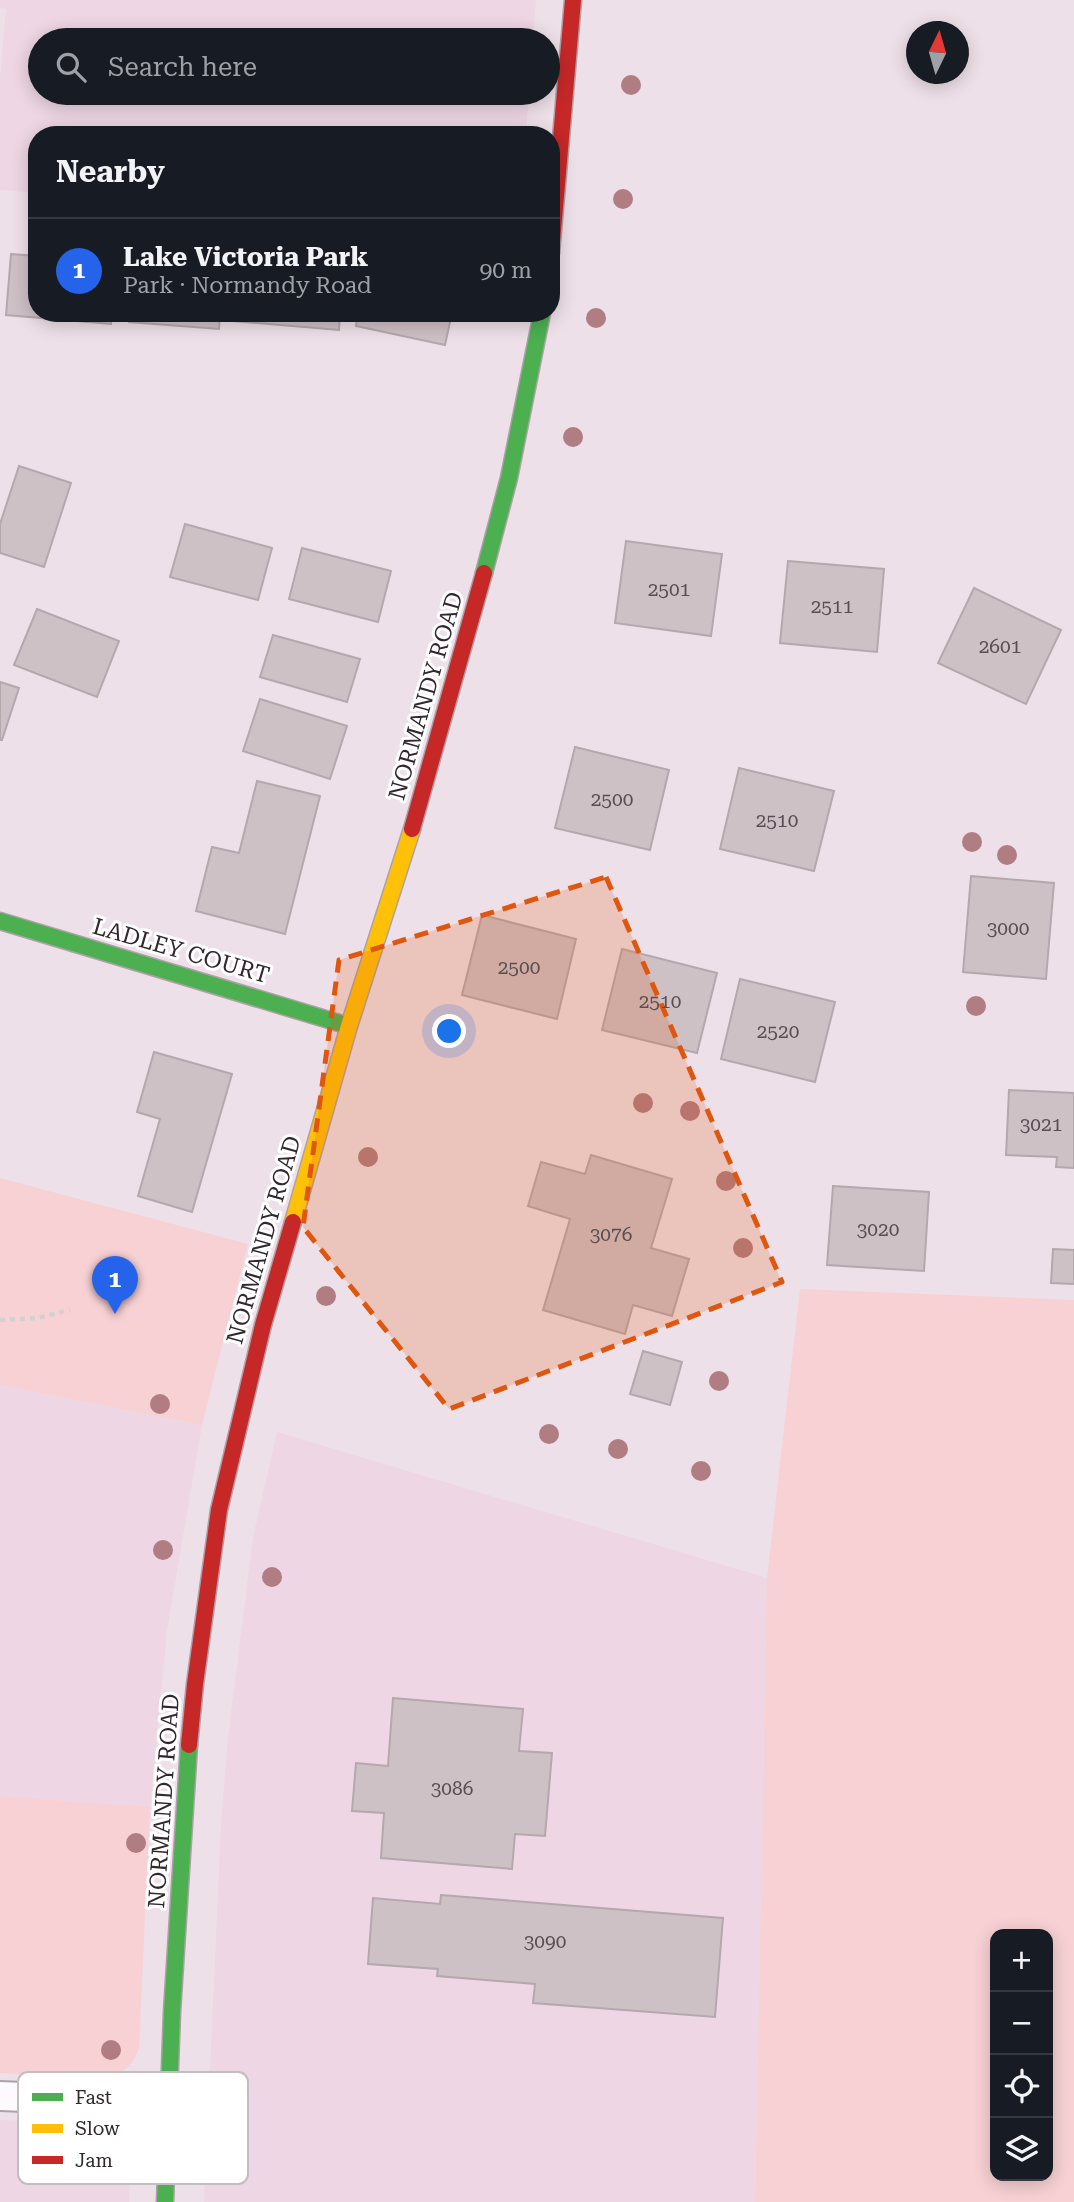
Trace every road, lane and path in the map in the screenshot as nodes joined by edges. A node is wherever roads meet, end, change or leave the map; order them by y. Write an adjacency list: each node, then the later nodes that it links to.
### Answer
1 (573, 0): 2 (street)
2 (560, 150)
3 (540, 322): 5 (street, NORMANDY ROAD)
4 (0, 921): 5 (street, LADLEY COURT)
5 (349, 1026): 8 (street, NORMANDY ROAD)
6 (70, 1310): 7 (path)
7 (0, 1320)
8 (170, 2072)
9 (0, 2096): 10 (street)
10 (18, 2097)
11 (166, 2184): 12 (street, NORMANDY ROAD)
12 (165, 2202)

